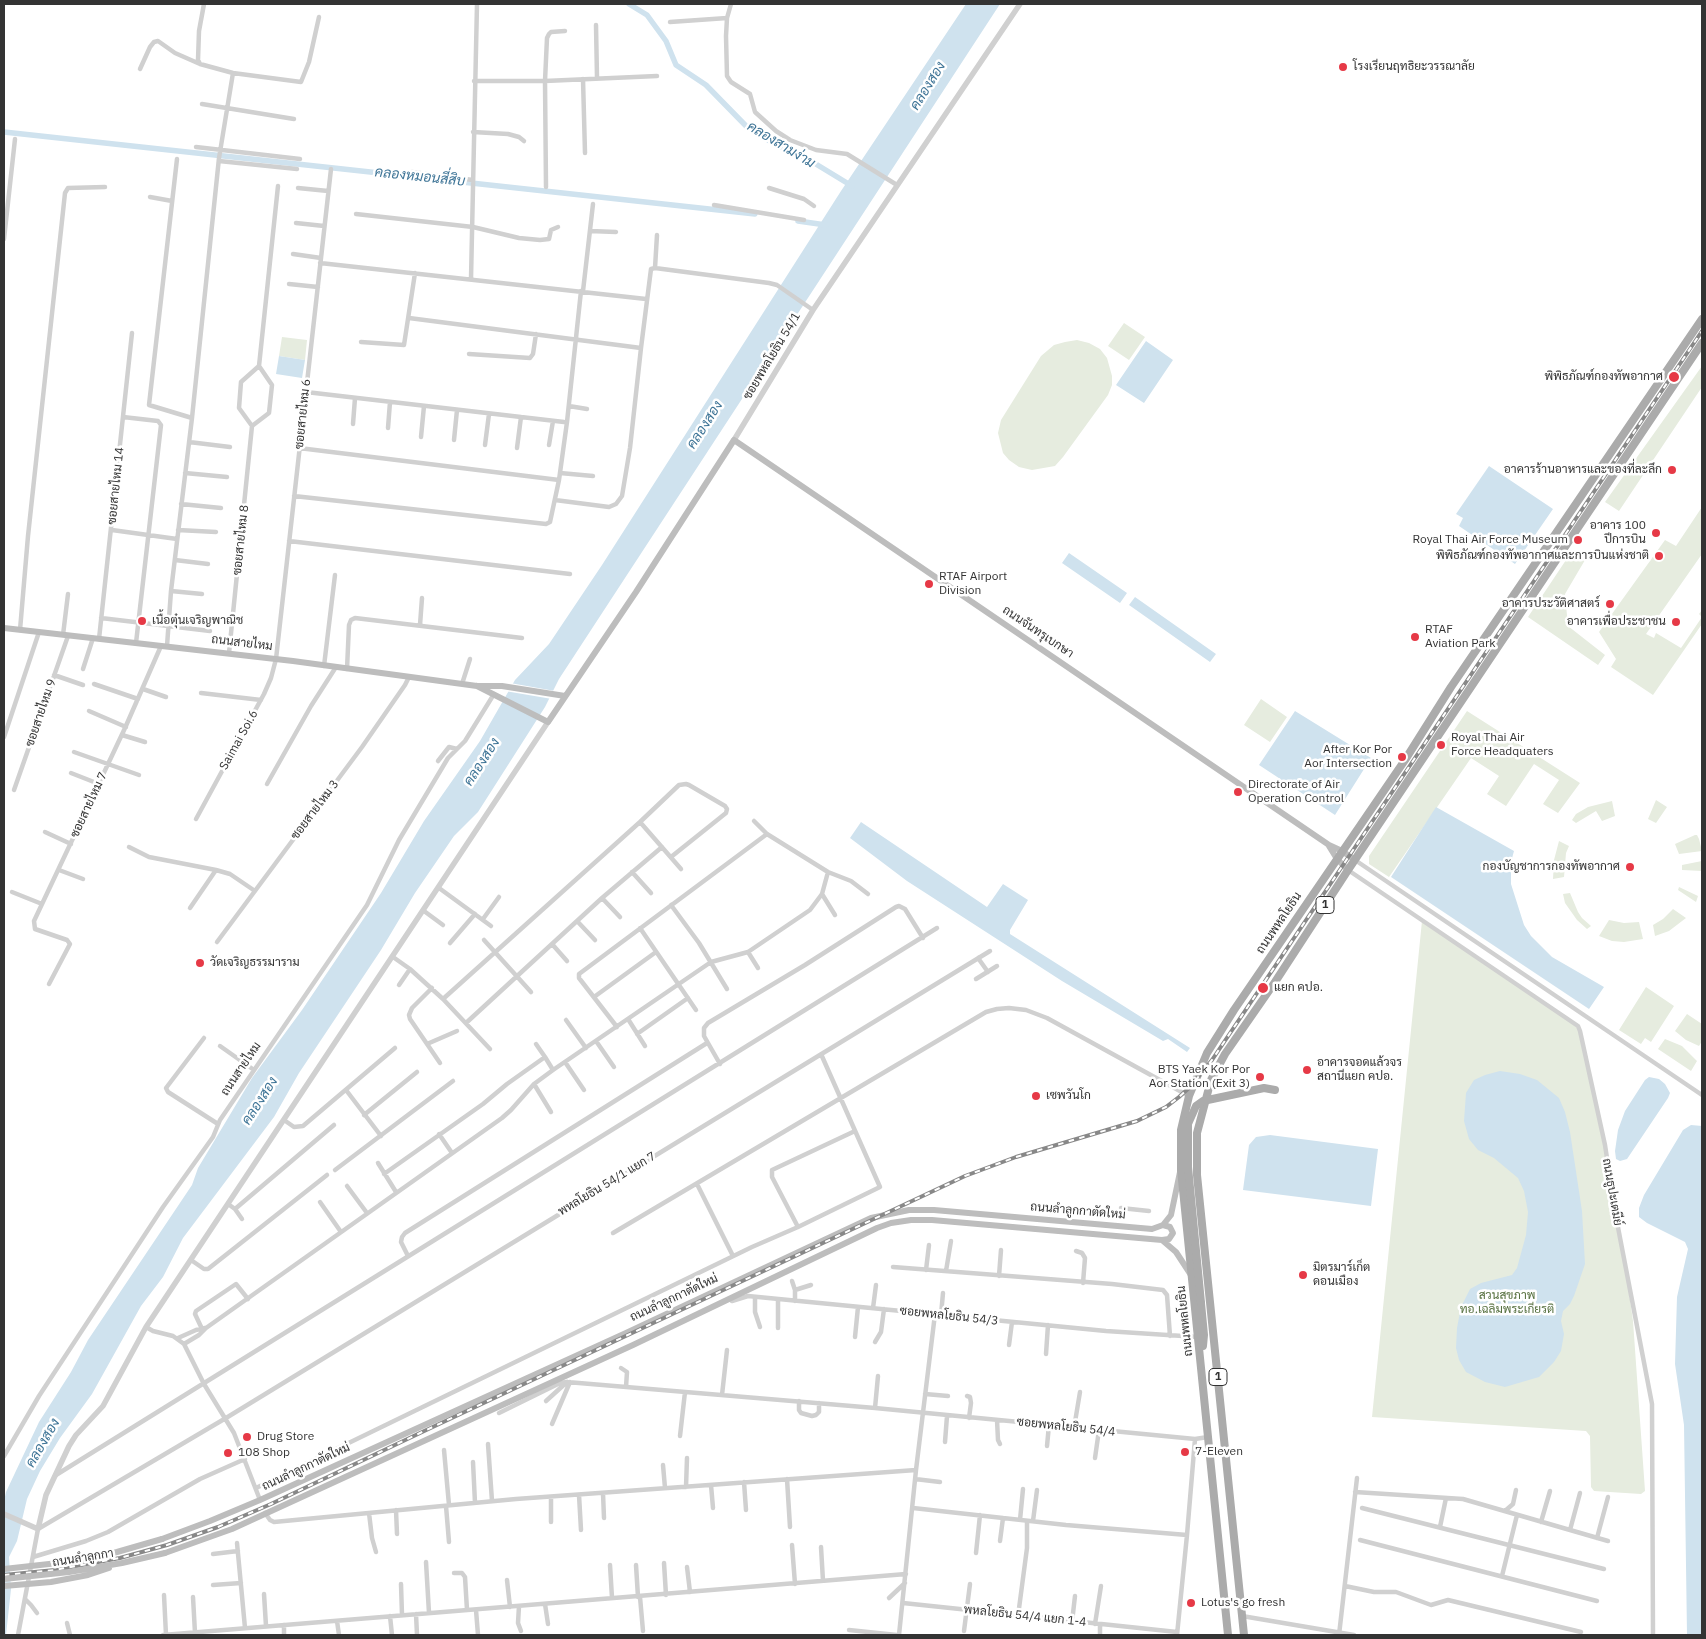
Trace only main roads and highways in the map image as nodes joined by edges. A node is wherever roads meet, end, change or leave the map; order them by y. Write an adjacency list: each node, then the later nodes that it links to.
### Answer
1 (1702, 319): 4 (main road, ถนนพหลโยธิน)
2 (1702, 344): 5 (main road)
3 (734, 440): 8 (main road, ซอยพหลโยธิน 54/1); 10 (main road, ถนนจันทรุเบกษา)
4 (1505, 608): 5 (main road); 11 (main road, ถนนพหลโยธิน)
5 (1519, 617): 13 (main road)
6 (4, 628): 7 (main road, ถนนสายไหม)
7 (477, 686): 8 (main road, ถนนสายไหม); 9 (main road, ถนนสายไหม)
8 (565, 696): 9 (main road, ซอยพหลโยธิน 54/1)
9 (548, 722)
10 (1328, 845): 11 (main road, ถนนจันทรุเบกษา); 12 (main road, ถนนจันทรุเบกษา)
11 (1342, 851): 12 (main road, ถนนพหลโยธิน); 13 (main road, ถนนจันทรุเบกษา)
12 (1337, 859): 14 (main road, ถนนจันทรุเบกษา); 16 (main road, ถนนพหลโยธิน / 1)
13 (1355, 860): 14 (main road)
14 (1348, 870): 24 (main road, 1)
15 (1275, 1090): 22 (main road, bridge)
16 (1180, 1170): 17 (main road); 19 (main road, ถนนพหลโยธิน / 1)
17 (1163, 1225): 18 (main road); 20 (main road, ถนนลำลูกกาตัดใหม่)
18 (1162, 1240): 19 (main road); 21 (main road, ถนนลำลูกกาตัดใหม่)
19 (1191, 1276): 22 (main road, ถนนพหลโยธิน / 1)
20 (626, 1332): 21 (main road); 25 (main road, ถนนลำลูกกาตัดใหม่)
21 (633, 1344): 26 (main road, ถนนลำลูกกาตัดใหม่)
22 (1201, 1363): 23 (main road, ถนนพหลโยธิน / 1)
23 (1208, 1437): 24 (main road); 31 (main road, ถนนพหลโยธิน / 1)
24 (1224, 1438): 32 (main road, 1)
25 (162, 1539): 28 (main road, ถนนลำลูกกา, bridge)
26 (164, 1553): 27 (main road, ถนนลำลูกกา, bridge)
27 (122, 1563): 29 (main road, ถนนลำลูกกา, bridge); 30 (main road, bridge)
28 (4, 1569)
29 (4, 1579)
30 (4, 1586)
31 (1228, 1635)
32 (1244, 1635)

